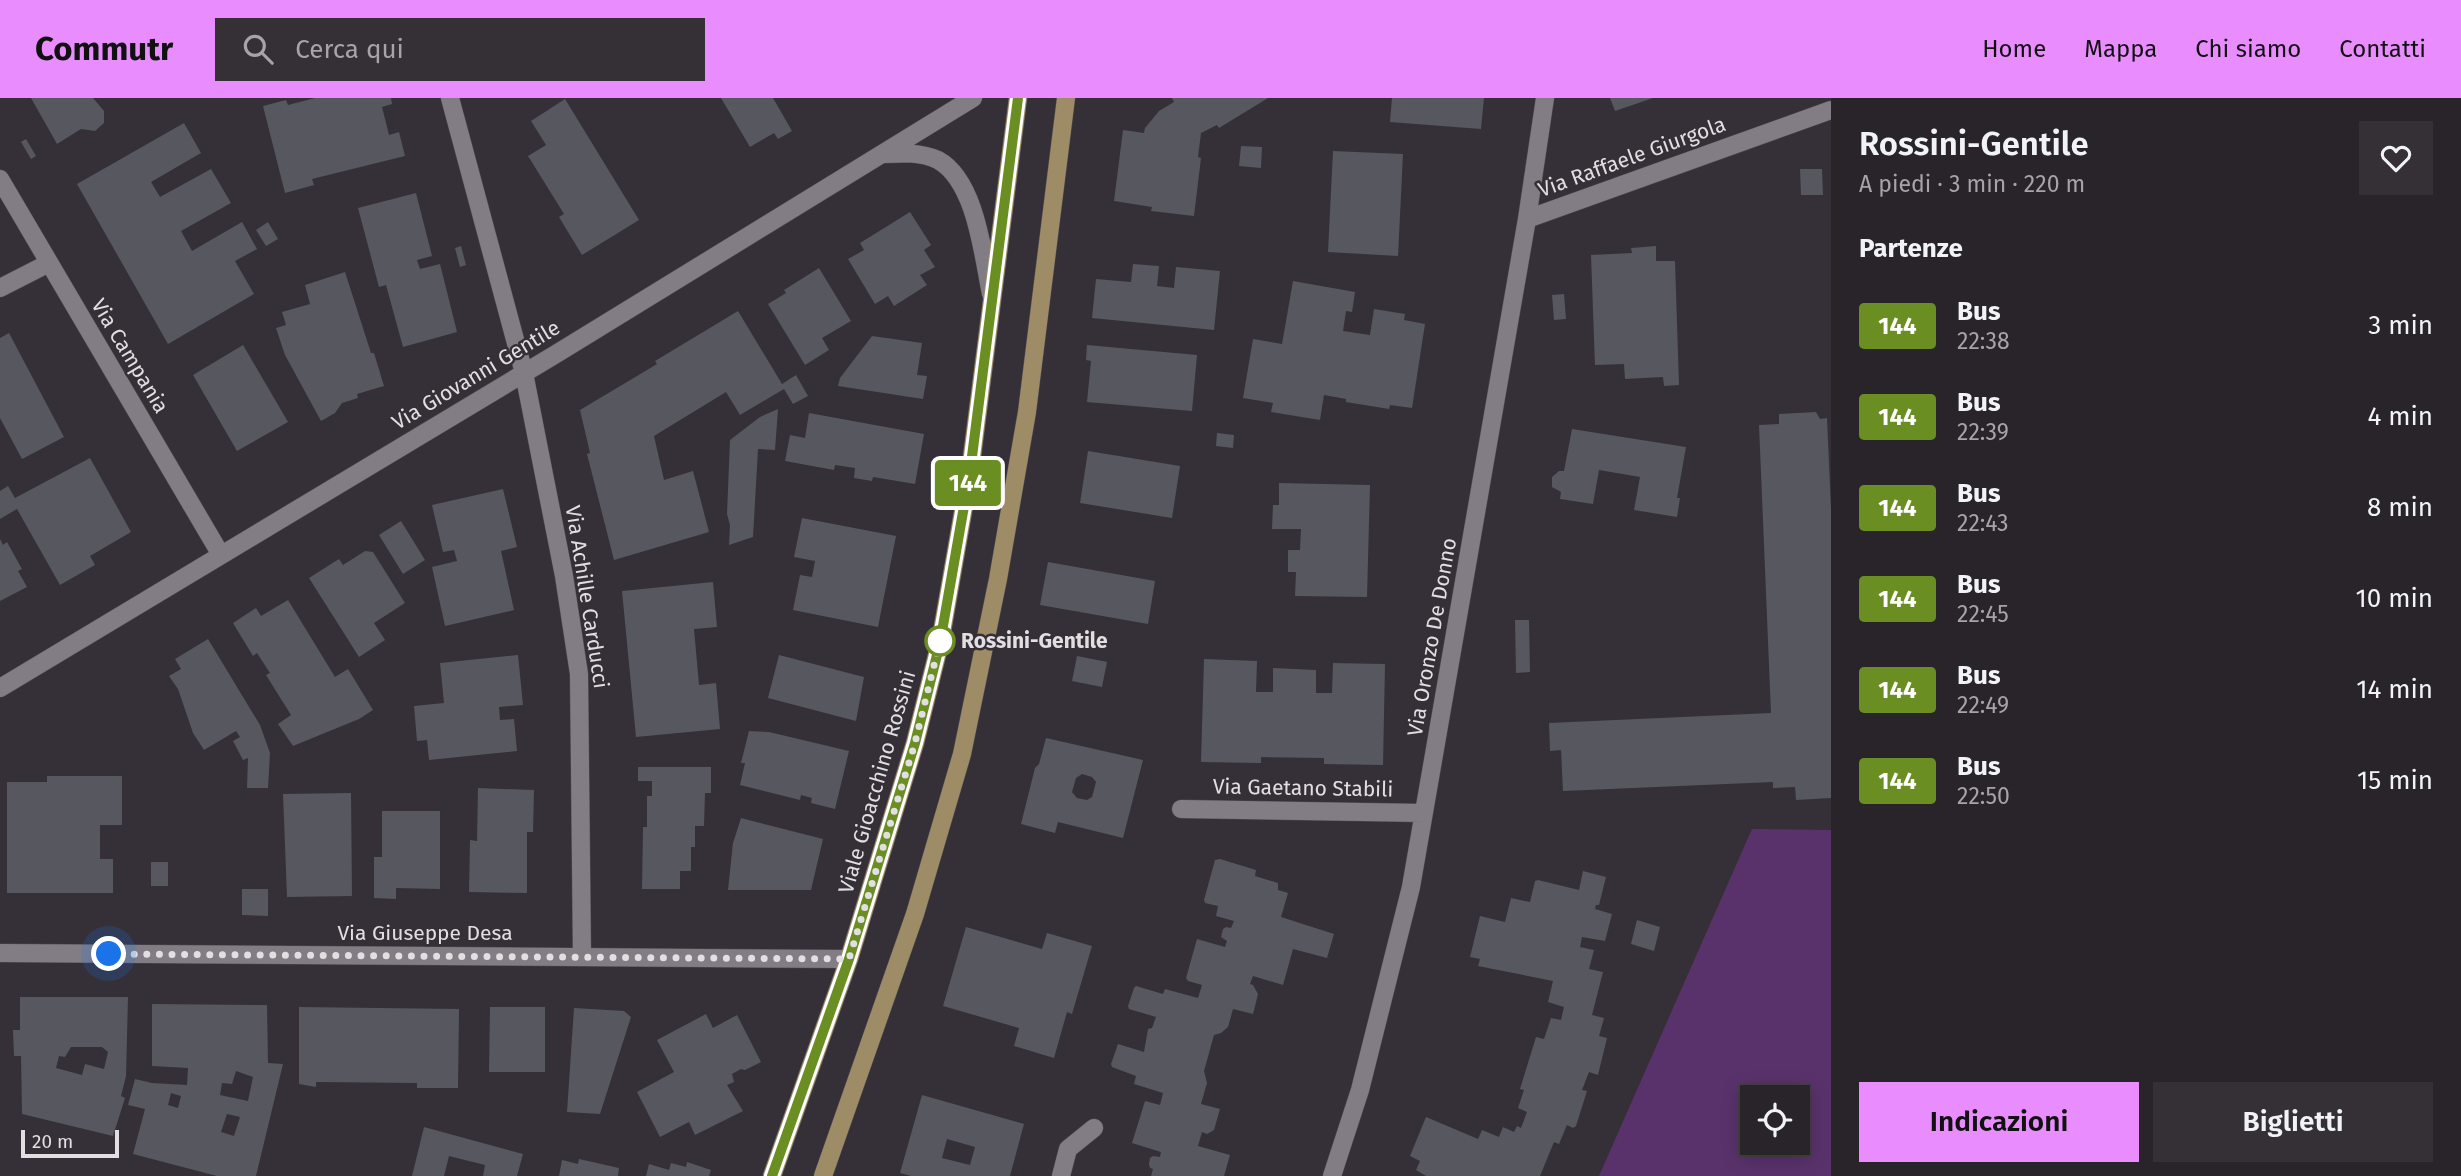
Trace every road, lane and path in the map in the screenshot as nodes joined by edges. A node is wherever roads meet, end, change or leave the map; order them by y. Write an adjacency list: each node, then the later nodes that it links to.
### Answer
1 (450, 98): 13 (street, Via Achille Carducci)
2 (973, 98): 7 (street, Via Giovanni Gentile)
3 (1018, 98): 12 (main road, Viale Gioacchino Rossini)
4 (1066, 98): 23 (main road)
5 (1545, 98): 9 (street, Via Oronzo De Donno)
6 (1831, 110): 9 (street, Via Raffaele Giurgola)
7 (884, 154): 12 (street); 13 (street, Via Giovanni Gentile)
8 (0, 179): 10 (street, Via Campania)
9 (1527, 219): 17 (street, Via Oronzo De Donno)
10 (49, 263): 11 (street); 14 (street, Via Campania)
11 (0, 288)
12 (992, 299): 20 (main road, Viale Gioacchino Rossini)
13 (524, 373): 14 (street, Via Giovanni Gentile); 19 (street, Via Achille Carducci)
14 (221, 555): 15 (street, Via Giovanni Gentile)
15 (0, 688)
16 (1181, 809): 17 (street, Via Gaetano Stabili)
17 (1424, 813): 25 (street, Via Oronzo De Donno)
18 (0, 953): 19 (street, Via Giuseppe Desa)
19 (582, 957): 20 (street, Via Giuseppe Desa)
20 (849, 959): 22 (main road, Viale Gioacchino Rossini)
21 (1094, 1128): 24 (street)
22 (772, 1176)
23 (823, 1176)
24 (1060, 1176)
25 (1332, 1176)

